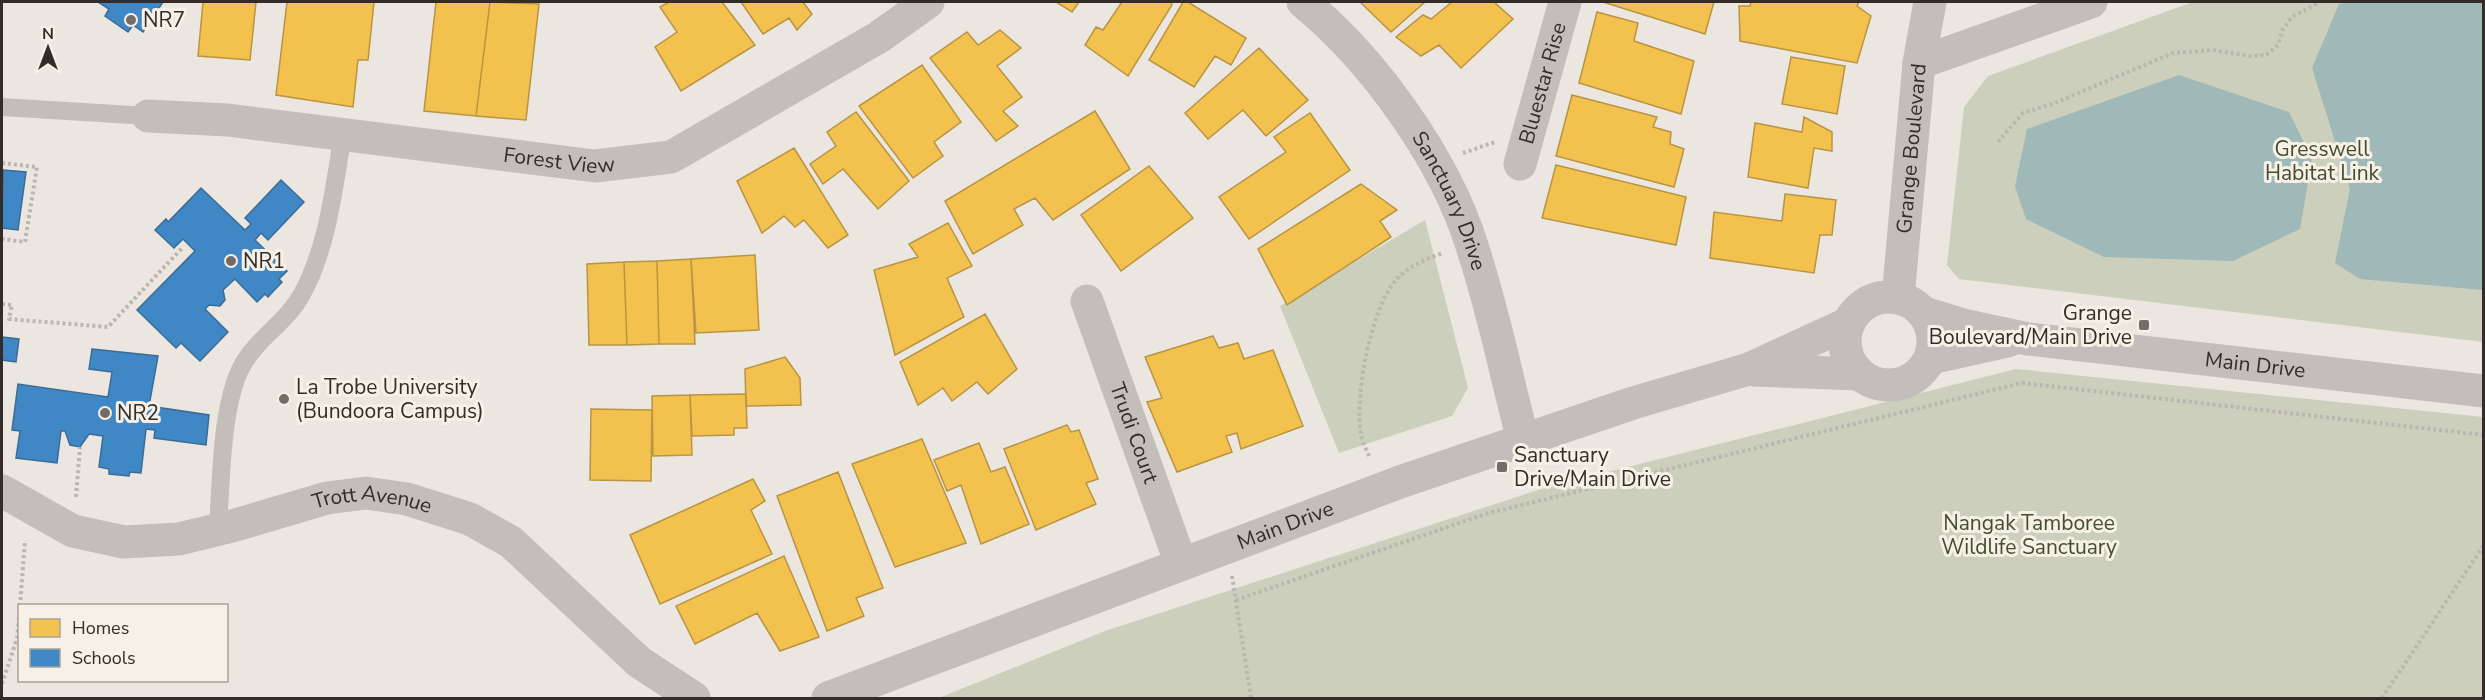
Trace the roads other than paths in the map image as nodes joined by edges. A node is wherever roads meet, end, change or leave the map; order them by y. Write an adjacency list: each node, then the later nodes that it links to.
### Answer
1 (928, 2): 9 (street, Forest View)
2 (1303, 2): 19 (street, Sanctuary Drive)
3 (1565, 2): 10 (street, Bluestar Rise)
4 (1930, 2): 6 (street, Grange Boulevard)
5 (2091, 2): 6 (street)
6 (1919, 63): 12 (street, Grange Boulevard)
7 (2, 107): 8 (lane)
8 (148, 116): 9 (street, Forest View)
9 (343, 134): 21 (lane)
10 (1523, 154)
11 (1087, 301): 22 (street, Trudi Court)
12 (1911, 306): 13 (street); 14 (street, Main Drive); 15 (street)
13 (1849, 322): 16 (street, Main Drive); 17 (street)
14 (2028, 339): 15 (street, Main Drive); 18 (street, Main Drive)
15 (1931, 358): 17 (street)
16 (1749, 369): 17 (street, Main Drive); 19 (street, Main Drive)
17 (1859, 374)
18 (2484, 392)
19 (1523, 440): 22 (street, Main Drive)
20 (15, 499): 21 (street, Trott Avenue)
21 (218, 530): 23 (street, Trott Avenue)
22 (1181, 564): 24 (street, Main Drive)
23 (694, 699)
24 (828, 699)

